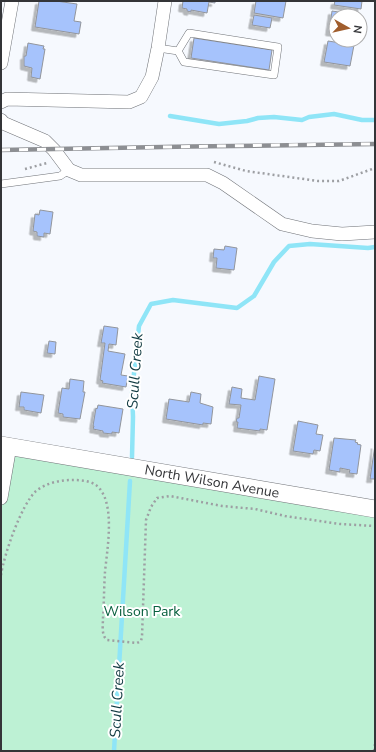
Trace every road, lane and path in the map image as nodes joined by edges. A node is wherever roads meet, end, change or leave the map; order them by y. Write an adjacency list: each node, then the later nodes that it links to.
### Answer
1 (12, 1): 5 (street)
2 (165, 1): 3 (street)
3 (158, 48): 4 (lane); 6 (street)
4 (178, 51): 4 (lane)
5 (1, 63)
6 (1, 102)
7 (1, 120): 8 (street)
8 (69, 170): 9 (lane); 10 (street)
9 (1, 184)
10 (375, 232)
11 (5, 446): 12 (street); 13 (street, North Wilson Avenue)
12 (1, 498)
13 (375, 509)
14 (375, 526): 15 (path)
15 (1, 574)
16 (375, 744): 17 (path)
17 (374, 751)

